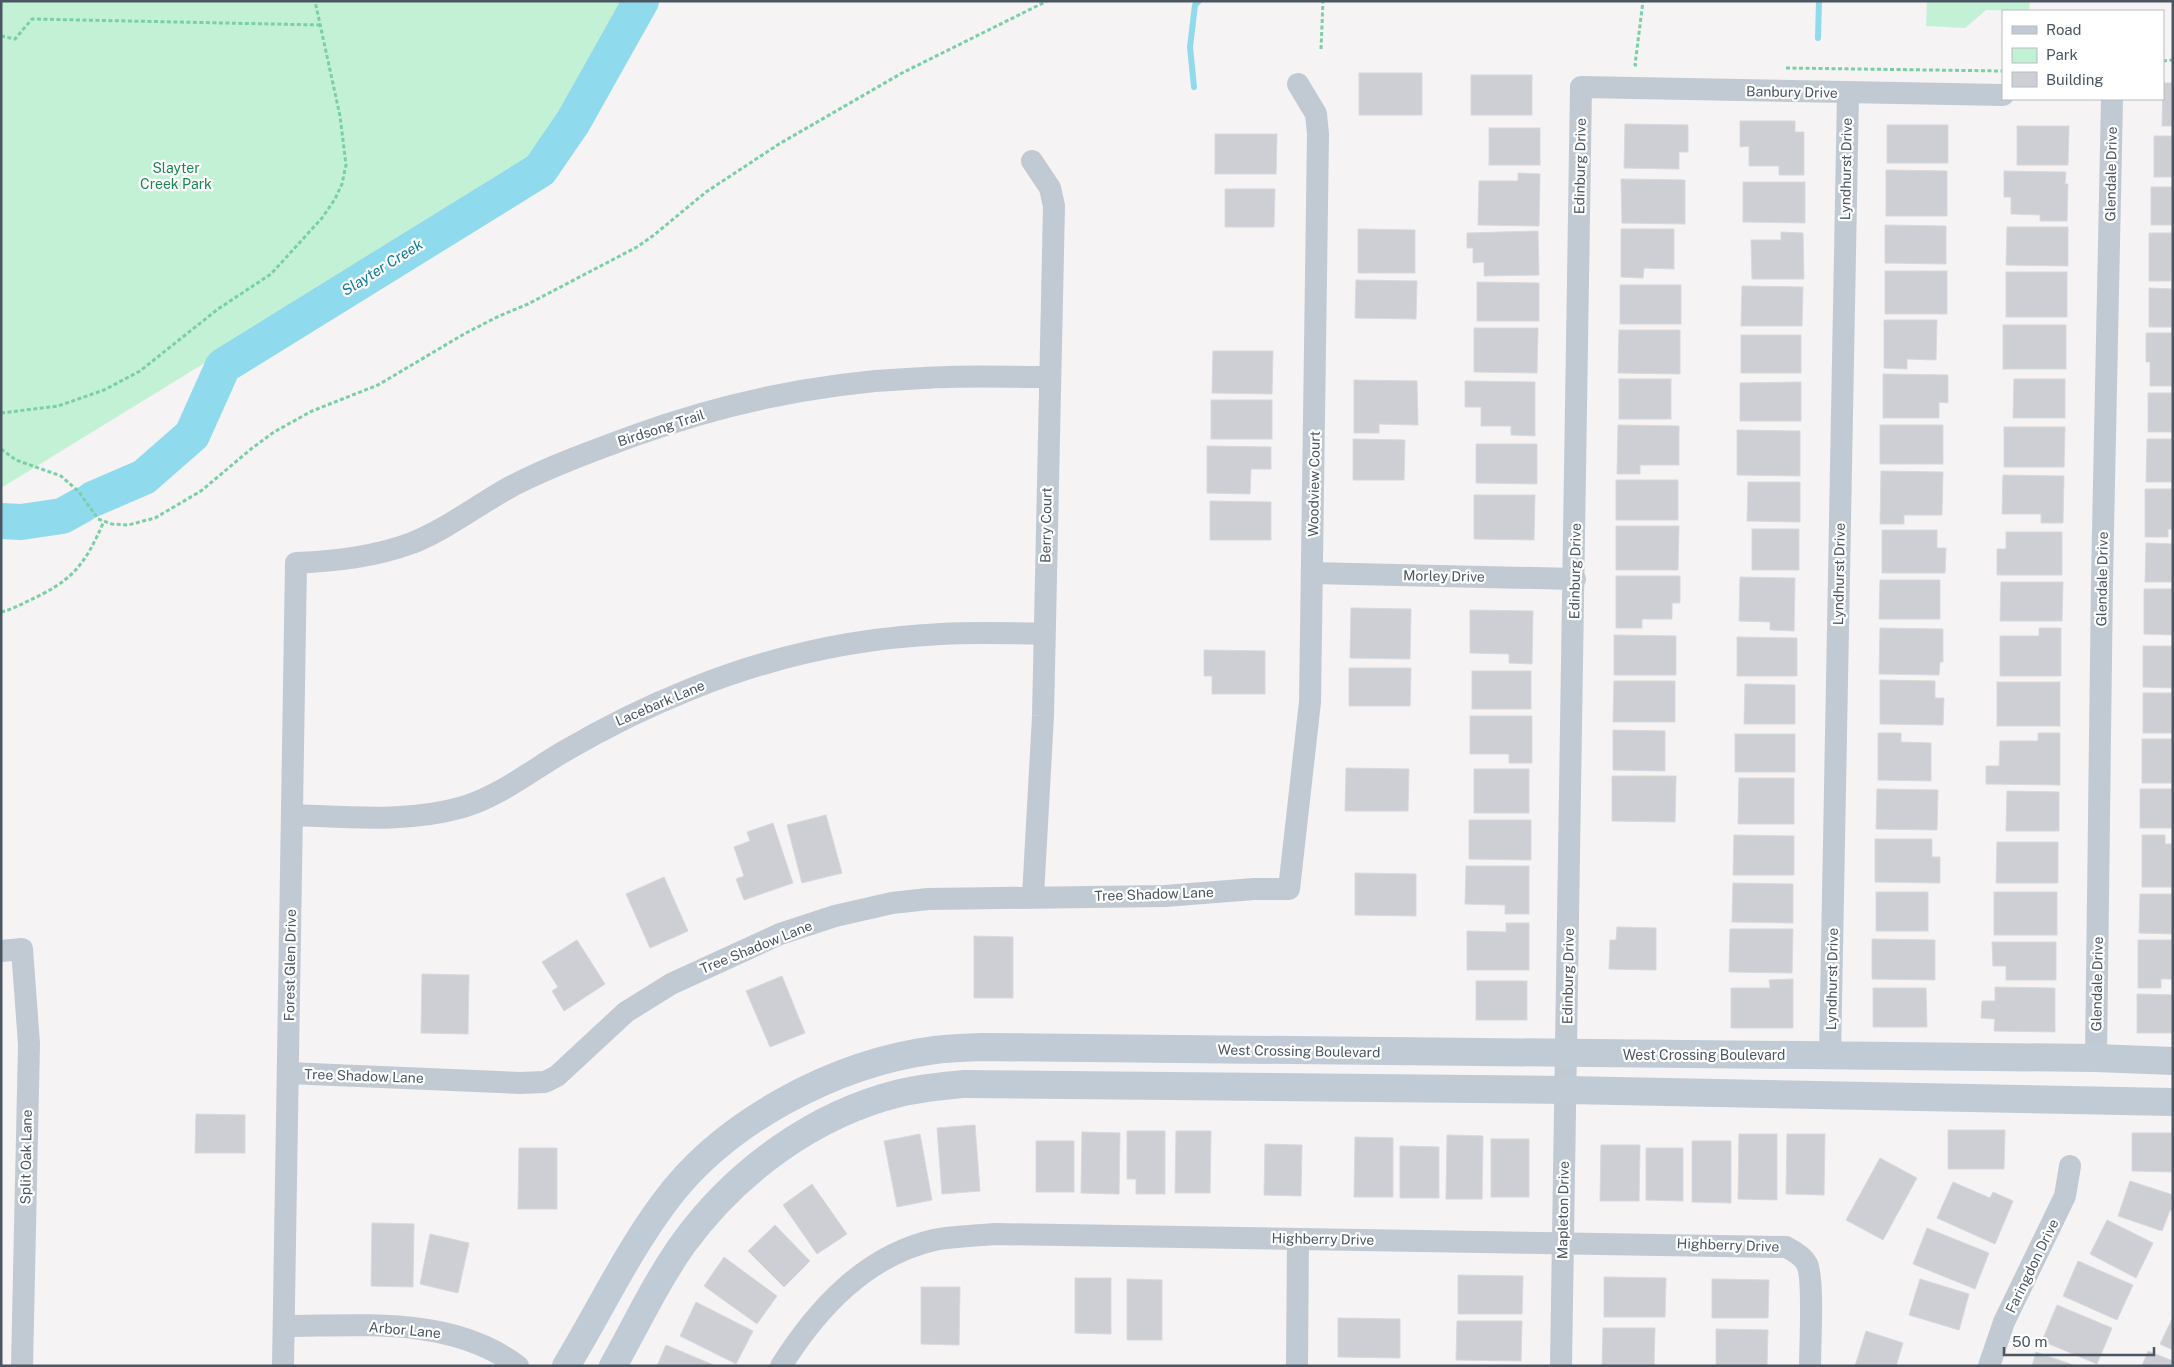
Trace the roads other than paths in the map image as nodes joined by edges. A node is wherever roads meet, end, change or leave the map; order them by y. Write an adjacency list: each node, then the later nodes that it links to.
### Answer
1 (1298, 84): 9 (street, Woodview Court)
2 (1581, 87): 3 (street, Banbury Drive); 10 (street, Edinburg Drive)
3 (1848, 93): 4 (street, Banbury Drive); 17 (street, Lyndhurst Drive)
4 (2002, 95)
5 (2112, 100): 18 (street, Glendale Drive)
6 (1032, 161): 7 (street, Berry Court)
7 (1049, 377): 8 (street, Birdsong Trail); 11 (street, Berry Court)
8 (296, 563): 12 (street, Forest Glen Drive)
9 (1312, 573): 10 (street, Morley Drive); 13 (street, Woodview Court)
10 (1575, 579): 16 (street, Edinburg Drive)
11 (1044, 634): 12 (street, Lacebark Lane); 14 (street, Berry Court)
12 (293, 815): 20 (street, Forest Glen Drive)
13 (1289, 889): 14 (street, Tree Shadow Lane)
14 (1033, 896): 20 (street, Tree Shadow Lane)
15 (12, 950): 27 (street, Split Oak Lane)
16 (1567, 1054): 17 (street, West Crossing Boulevard); 21 (street, Mapleton Drive); 30 (street, West Crossing Boulevard)
17 (1830, 1056): 18 (street, West Crossing Boulevard)
18 (2096, 1058): 19 (street, West Crossing Boulevard)
19 (2173, 1061)
20 (288, 1073): 26 (street, Forest Glen Drive)
21 (1566, 1090): 22 (street); 25 (street, Mapleton Drive); 31 (street)
22 (2173, 1102)
23 (2070, 1166): 36 (street, Faringdon Drive)
24 (1298, 1238): 25 (street, Highberry Drive); 32 (street, Highberry Drive); 33 (street)
25 (1562, 1242): 34 (street, Mapleton Drive); 35 (street, Highberry Drive)
26 (284, 1326): 28 (street, Forest Glen Drive); 29 (street, Arbor Lane)
27 (22, 1366)
28 (283, 1366)
29 (518, 1366)
30 (566, 1366)
31 (613, 1366)
32 (782, 1366)
33 (1297, 1366)
34 (1561, 1366)
35 (1810, 1366)
36 (1989, 1366)

